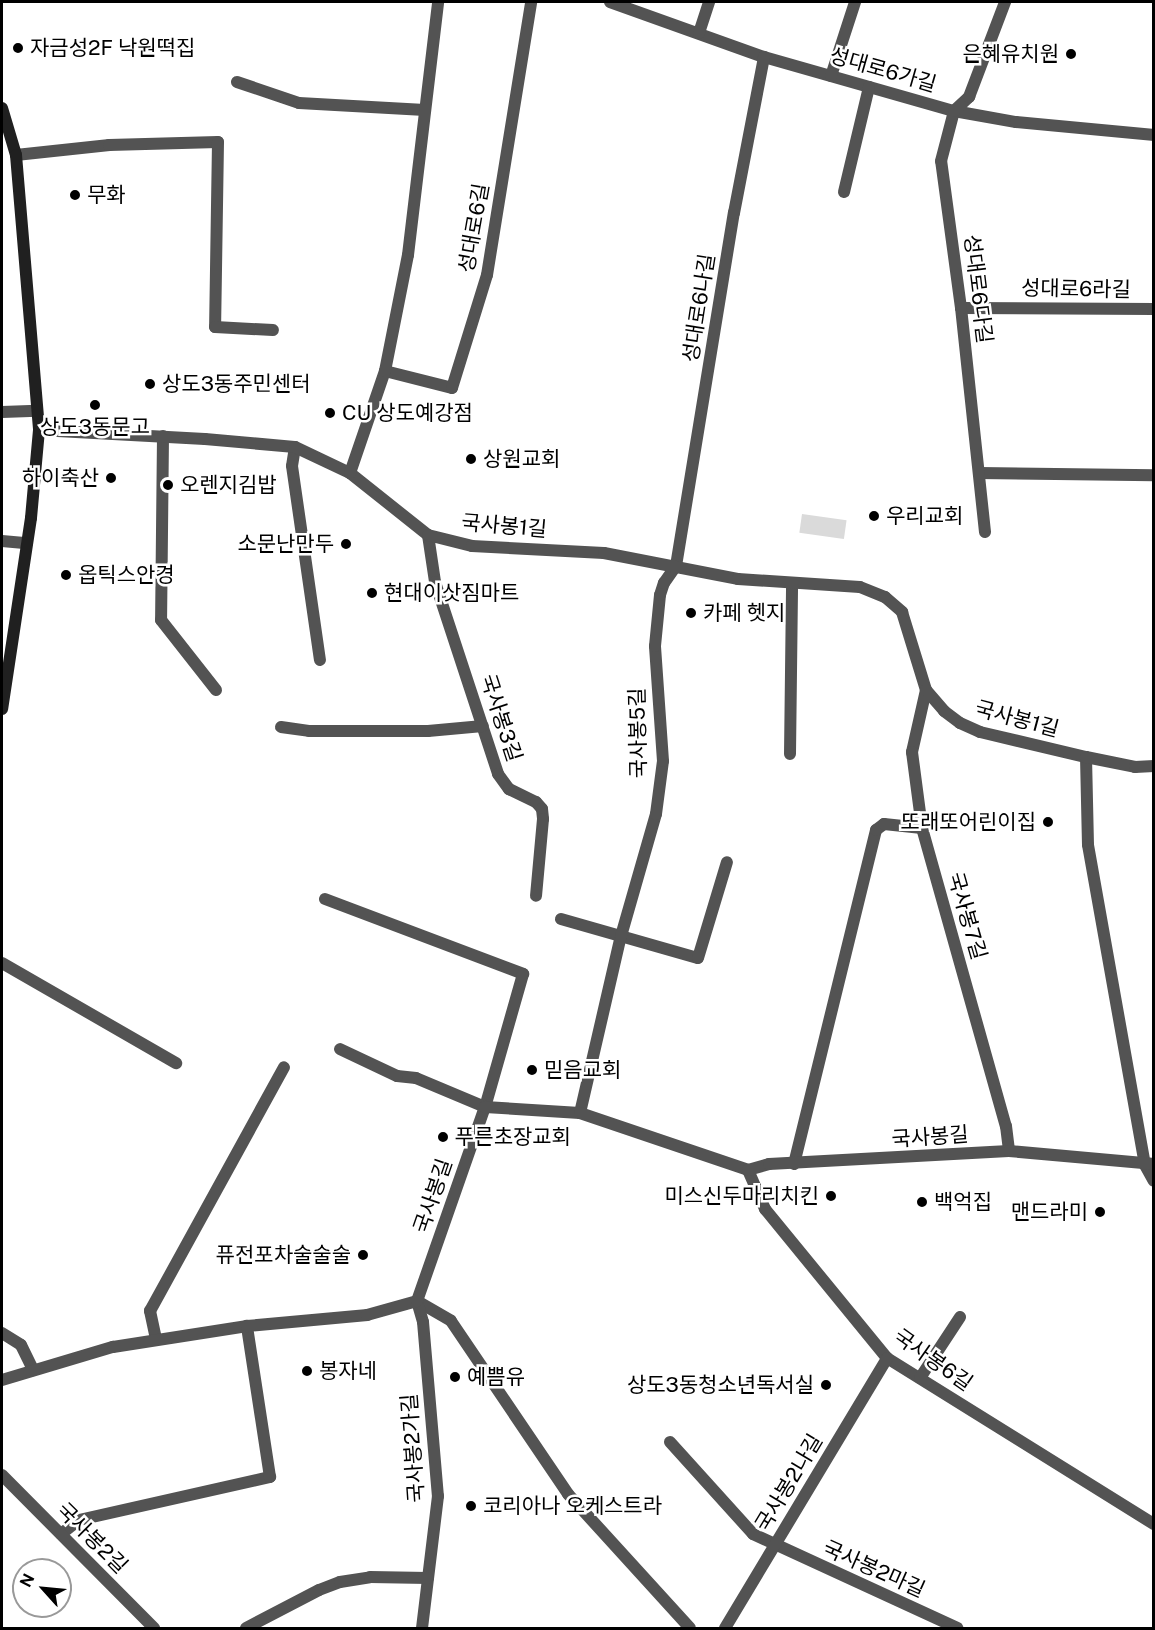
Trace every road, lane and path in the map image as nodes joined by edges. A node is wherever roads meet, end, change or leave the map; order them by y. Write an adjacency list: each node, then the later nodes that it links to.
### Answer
1 (438, 2): 13 (street)
2 (531, 2): 21 (street, 성대로6길)
3 (610, 2): 7 (street, 성대로6가길)
4 (709, 2): 7 (street)
5 (855, 2): 9 (street)
6 (1005, 2): 14 (street)
7 (699, 33): 8 (street, 성대로6가길)
8 (764, 57): 9 (street, 성대로6가길); 34 (street, 성대로6나길)
9 (831, 76): 11 (street, 성대로6가길)
10 (237, 82): 13 (street)
11 (869, 87): 14 (street, 성대로6가길); 17 (street)
12 (2, 108): 16 (street)
13 (425, 110): 21 (street)
14 (954, 111): 15 (street, 성대로6가길); 18 (street, 성대로6다길)
15 (1154, 135)
16 (16, 155): 20 (street); 22 (street)
17 (844, 192)
18 (961, 308): 19 (street, 성대로6라길); 27 (street, 성대로6다길)
19 (1154, 309)
20 (273, 330)
21 (385, 371): 28 (street)
22 (37, 411): 23 (street); 24 (street)
23 (2, 412)
24 (39, 430): 25 (street, 국사봉1길); 33 (street)
25 (164, 436): 26 (street, 국사봉1길); 37 (street)
26 (295, 447): 28 (street, 국사봉1길); 36 (street)
27 (979, 472): 29 (street); 30 (street, 성대로6다길)
28 (350, 473): 31 (street, 국사봉1길)
29 (1154, 475)
30 (985, 532)
31 (428, 535): 34 (street, 국사봉1길); 40 (street, 국사봉3길)
32 (2, 542): 33 (street)
33 (27, 543): 39 (street)
34 (676, 566): 35 (street, 국사봉1길); 50 (street, 국사봉5길)
35 (792, 585): 38 (street, 국사봉1길); 42 (street)
36 (320, 660)
37 (216, 690)
38 (926, 690): 43 (street, 국사봉1길); 45 (street, 국사봉7길)
39 (2, 709)
40 (483, 726): 41 (street); 47 (street, 국사봉3길)
41 (281, 727)
42 (790, 754)
43 (1086, 757): 44 (street, 국사봉1길); 59 (street)
44 (1154, 766)
45 (922, 828): 57 (street, 국사봉7길); 58 (street)
46 (727, 862): 50 (street)
47 (536, 896)
48 (325, 899): 55 (street)
49 (561, 919): 50 (street)
50 (621, 936): 56 (street, 국사봉5길)
51 (2, 963): 53 (street)
52 (340, 1049): 55 (street)
53 (176, 1063)
54 (284, 1066): 66 (street)
55 (485, 1107): 56 (street); 62 (street, 국사봉길)
56 (579, 1113): 60 (street)
57 (1009, 1151): 58 (street, 국사봉길); 59 (street, 국사봉길)
58 (794, 1164): 60 (street, 국사봉길)
59 (1149, 1165): 61 (street)
60 (747, 1170): 67 (street, 국사봉6길)
61 (1154, 1181)
62 (417, 1301): 64 (street); 76 (street, 국사봉2가길); 80 (street)
63 (960, 1317): 69 (street)
64 (247, 1326): 66 (street); 74 (street)
65 (2, 1333): 68 (street)
66 (156, 1339): 68 (street)
67 (887, 1358): 69 (street, 국사봉6길); 75 (street, 국사봉2나길)
68 (33, 1370): 70 (street)
69 (920, 1378): 73 (street, 국사봉6길)
70 (2, 1380)
71 (670, 1442): 75 (street, 국사봉2마길)
72 (2, 1474): 74 (street, 국사봉2길)
73 (1154, 1524)
74 (61, 1533): 77 (street, 국사봉2길)
75 (775, 1545): 81 (street, 국사봉2나길); 82 (street, 국사봉2마길)
76 (428, 1578): 78 (street); 79 (street, 국사봉2가길)
77 (154, 1629)
78 (246, 1629)
79 (422, 1629)
80 (690, 1629)
81 (725, 1629)
82 (957, 1629)

